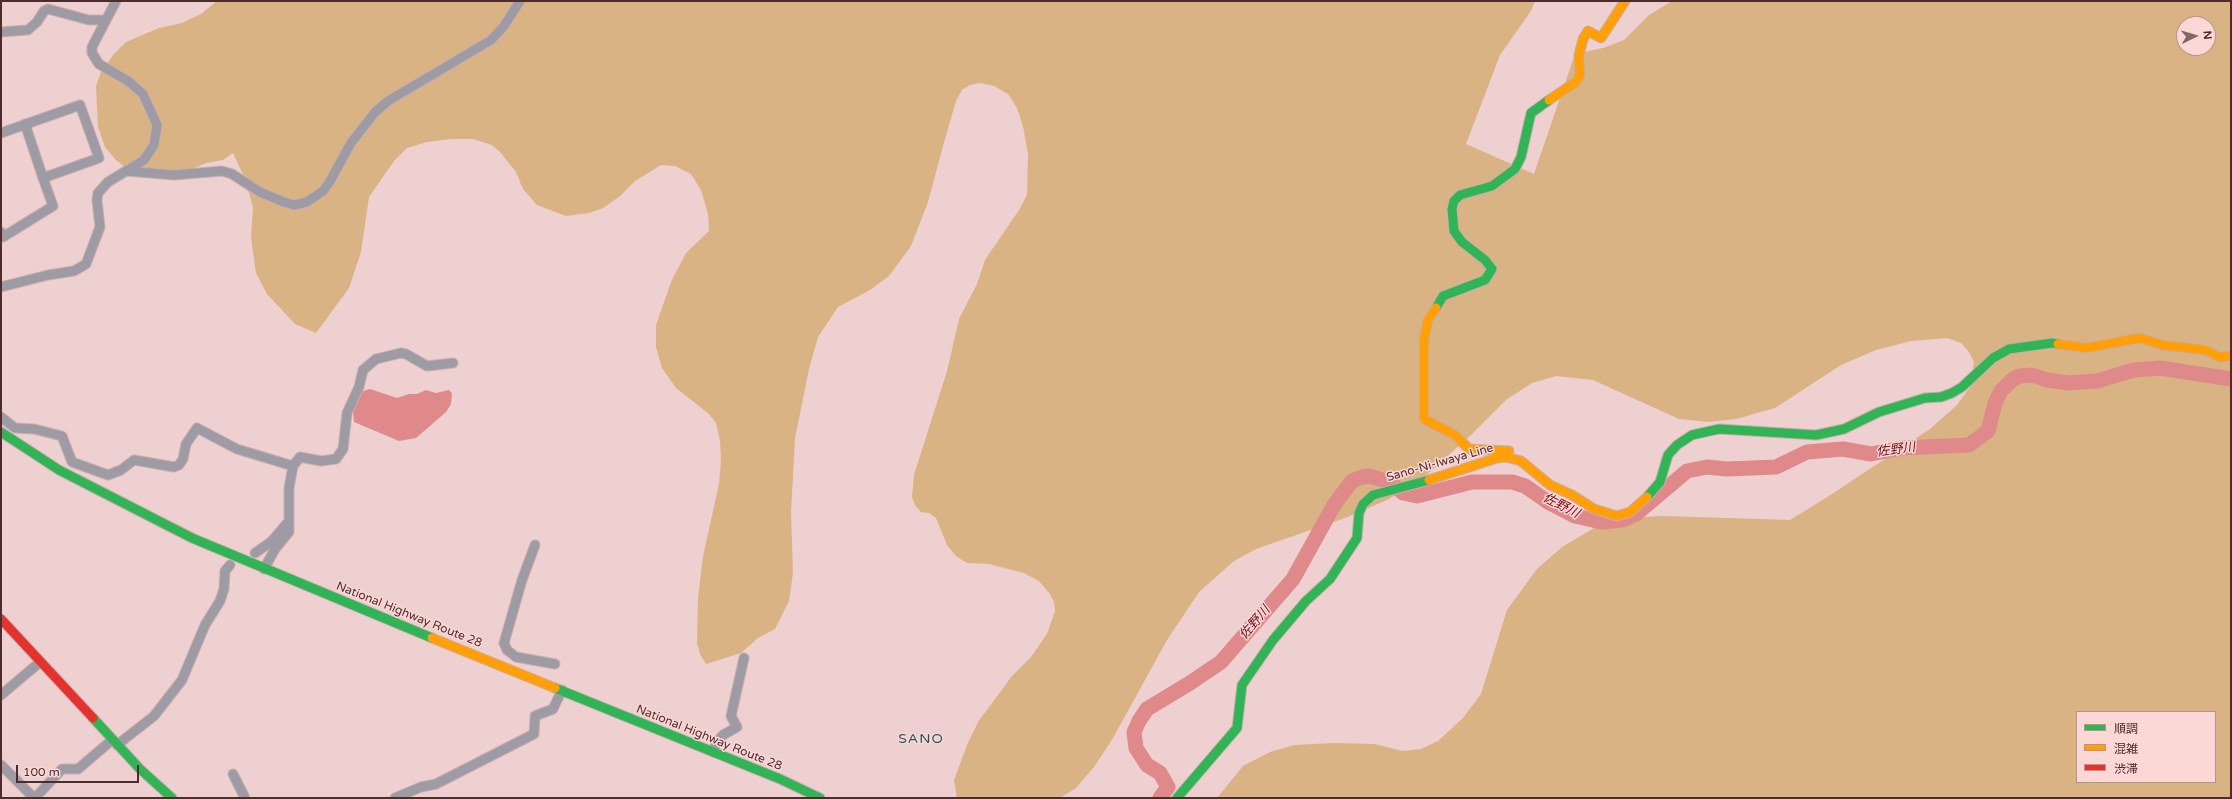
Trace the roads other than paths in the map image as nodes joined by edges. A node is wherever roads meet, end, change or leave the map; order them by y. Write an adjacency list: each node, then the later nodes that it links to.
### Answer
1 (116, 1): 4 (street)
2 (520, 1): 8 (street)
3 (1625, 1): 16 (main road)
4 (105, 20): 5 (street); 8 (street)
5 (1, 32)
6 (25, 124): 7 (street); 9 (street); 9 (street)
7 (1, 133)
8 (127, 171): 11 (street)
9 (43, 178): 10 (street)
10 (1, 232)
11 (1, 287)
12 (2231, 356): 16 (main road)
13 (453, 363): 17 (street)
14 (1, 418): 17 (street)
15 (1, 432): 22 (main road, National Highway Route 28)
16 (1516, 459): 38 (main road, Sano-Ni-Iwaya Line)
17 (293, 466): 18 (street)
18 (289, 521): 20 (street); 22 (street)
19 (536, 544): 26 (street)
20 (255, 553)
21 (230, 565): 29 (street)
22 (264, 569): 27 (main road, National Highway Route 28)
23 (1, 619): 25 (main road)
24 (744, 658): 30 (street)
25 (40, 662): 28 (street); 29 (main road)
26 (555, 664)
27 (562, 690): 30 (main road, National Highway Route 28); 36 (street)
28 (1, 695)
29 (115, 743): 33 (street); 34 (main road)
30 (713, 752): 37 (main road, National Highway Route 28)
31 (1, 765): 33 (street)
32 (234, 774): 35 (street)
33 (34, 798)
34 (172, 798)
35 (245, 798)
36 (395, 798)
37 (820, 798)
38 (1177, 798)

